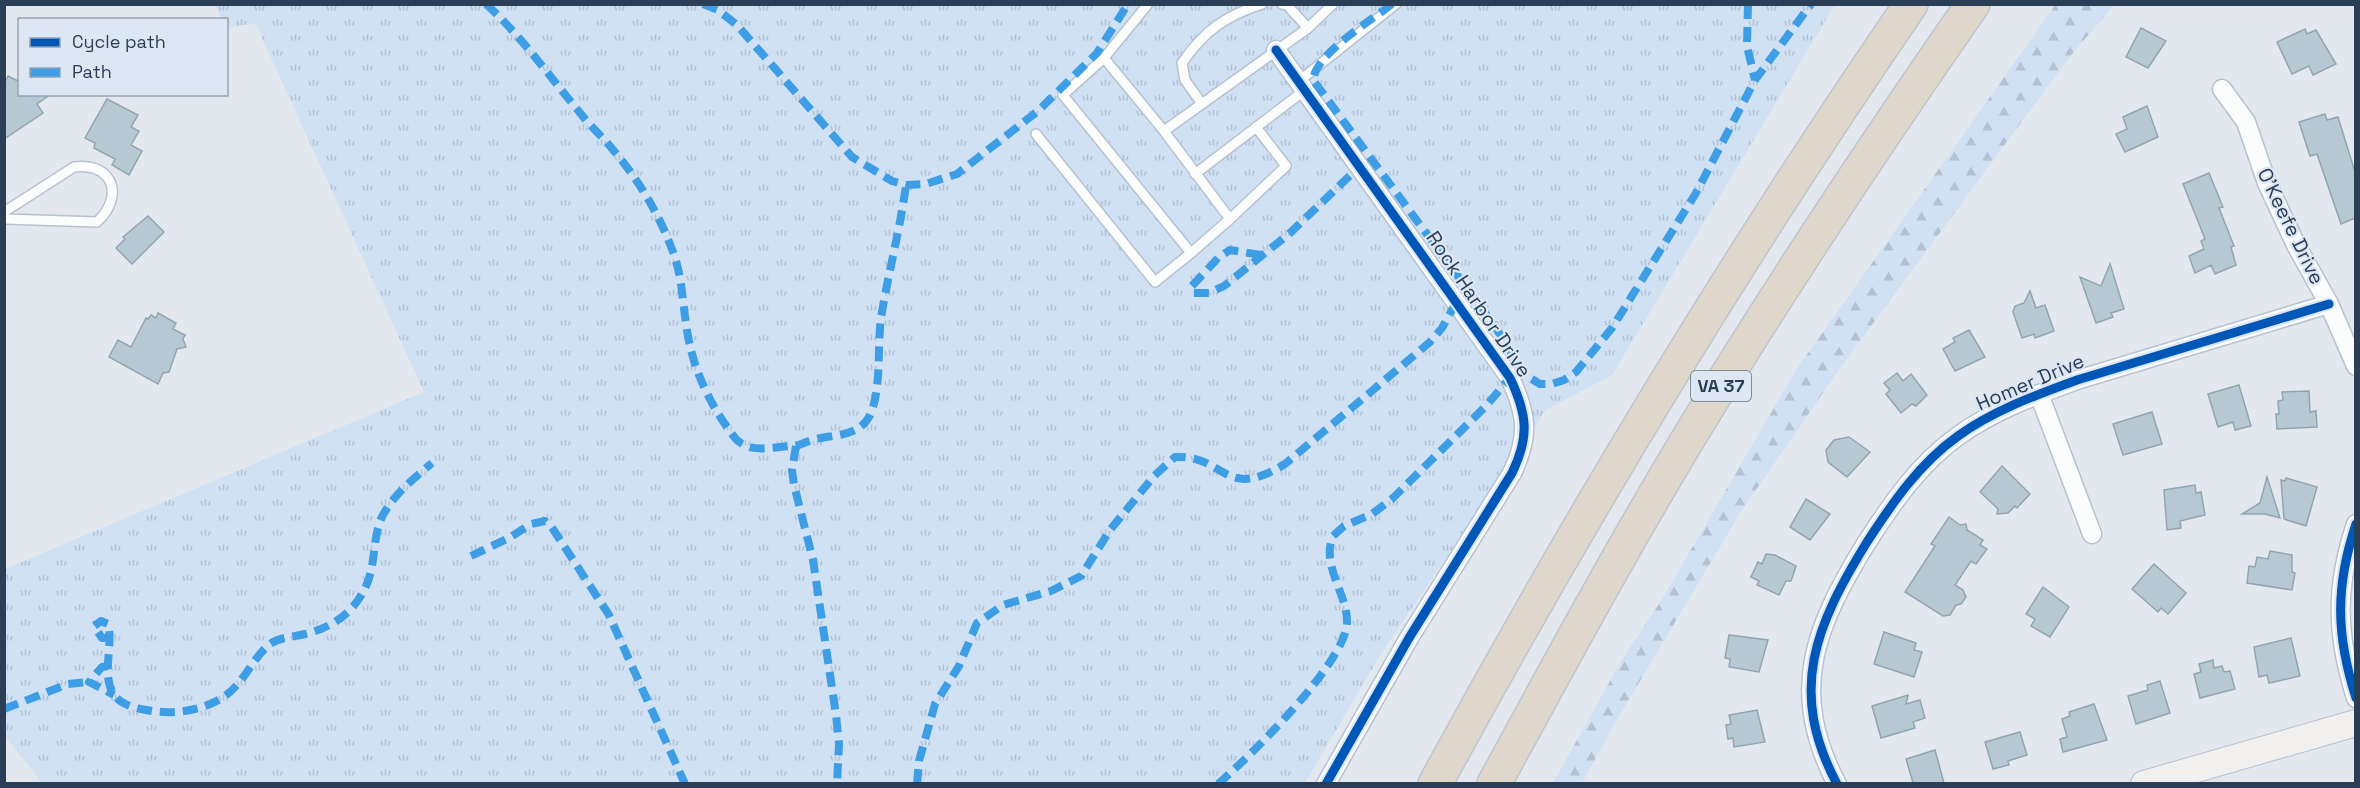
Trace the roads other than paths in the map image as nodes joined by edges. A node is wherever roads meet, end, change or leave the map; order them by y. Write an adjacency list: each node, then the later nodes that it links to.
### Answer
1 (1148, 4): 10 (lane)
2 (1262, 4): 13 (lane)
3 (1282, 4): 8 (lane)
4 (1333, 4): 8 (lane)
5 (1396, 4): 11 (lane)
6 (1911, 4): 30 (highway, VA 37)
7 (1973, 4): 31 (highway, VA 37)
8 (1308, 28): 9 (lane)
9 (1276, 50): 11 (street, Rock Harbor Drive); 13 (lane)
10 (1104, 58): 15 (lane); 21 (lane)
11 (1302, 85): 14 (lane); 29 (street, Rock Harbor Drive)
12 (2222, 89): 22 (street, O'Keefe Drive)
13 (1202, 104): 15 (lane)
14 (1256, 127): 17 (lane); 20 (lane)
15 (1164, 131): 17 (lane)
16 (1036, 134): 21 (lane)
17 (1195, 174): 20 (lane)
18 (4, 212): 19 (lane)
19 (4, 219)
20 (1230, 219): 21 (lane)
21 (1191, 253)
22 (2329, 303): 23 (street, O'Keefe Drive); 24 (street, Homer Drive)
23 (2355, 366)
24 (2039, 394): 26 (street); 32 (street, Homer Drive)
25 (2355, 524): 27 (street)
26 (2092, 534)
27 (2355, 698)
28 (2355, 723): 33 (main road)
29 (1326, 783)
30 (1435, 783)
31 (1494, 783)
32 (1837, 783)
33 (2144, 783)

